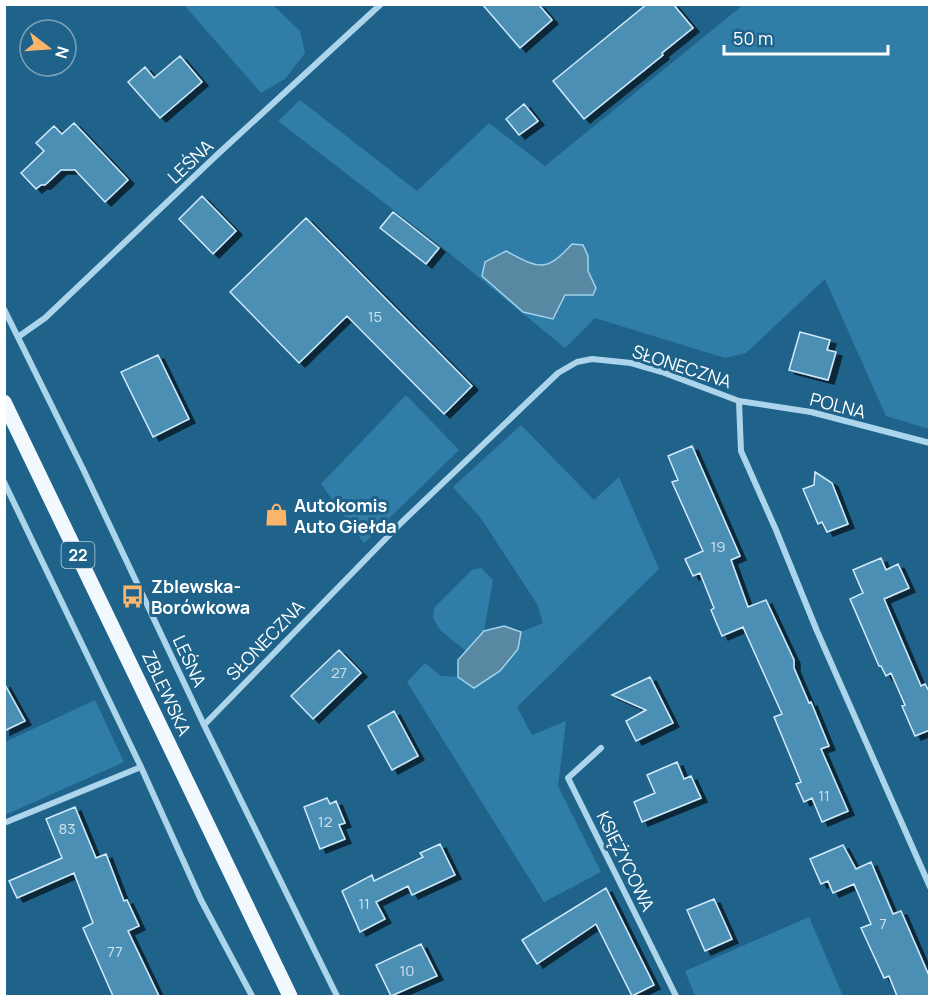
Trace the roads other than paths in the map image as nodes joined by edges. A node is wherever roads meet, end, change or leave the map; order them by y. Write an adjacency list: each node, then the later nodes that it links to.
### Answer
1 (381, 4): 3 (street, LEŚNA)
2 (4, 309): 3 (street, LEŚNA)
3 (18, 338): 8 (street, LEŚNA)
4 (739, 401): 6 (street, POLNA); 8 (street, SŁONECZNA); 12 (street, SŁONECZNA)
5 (5, 406): 14 (main road, ZBLEWSKA / 22)
6 (930, 443)
7 (4, 482): 10 (street)
8 (204, 725): 15 (street, LEŚNA)
9 (601, 748): 16 (street, KSIĘŻYCOWA)
10 (141, 767): 11 (street); 13 (street)
11 (4, 823)
12 (930, 887)
13 (252, 996)
14 (290, 996)
15 (338, 996)
16 (676, 996)

